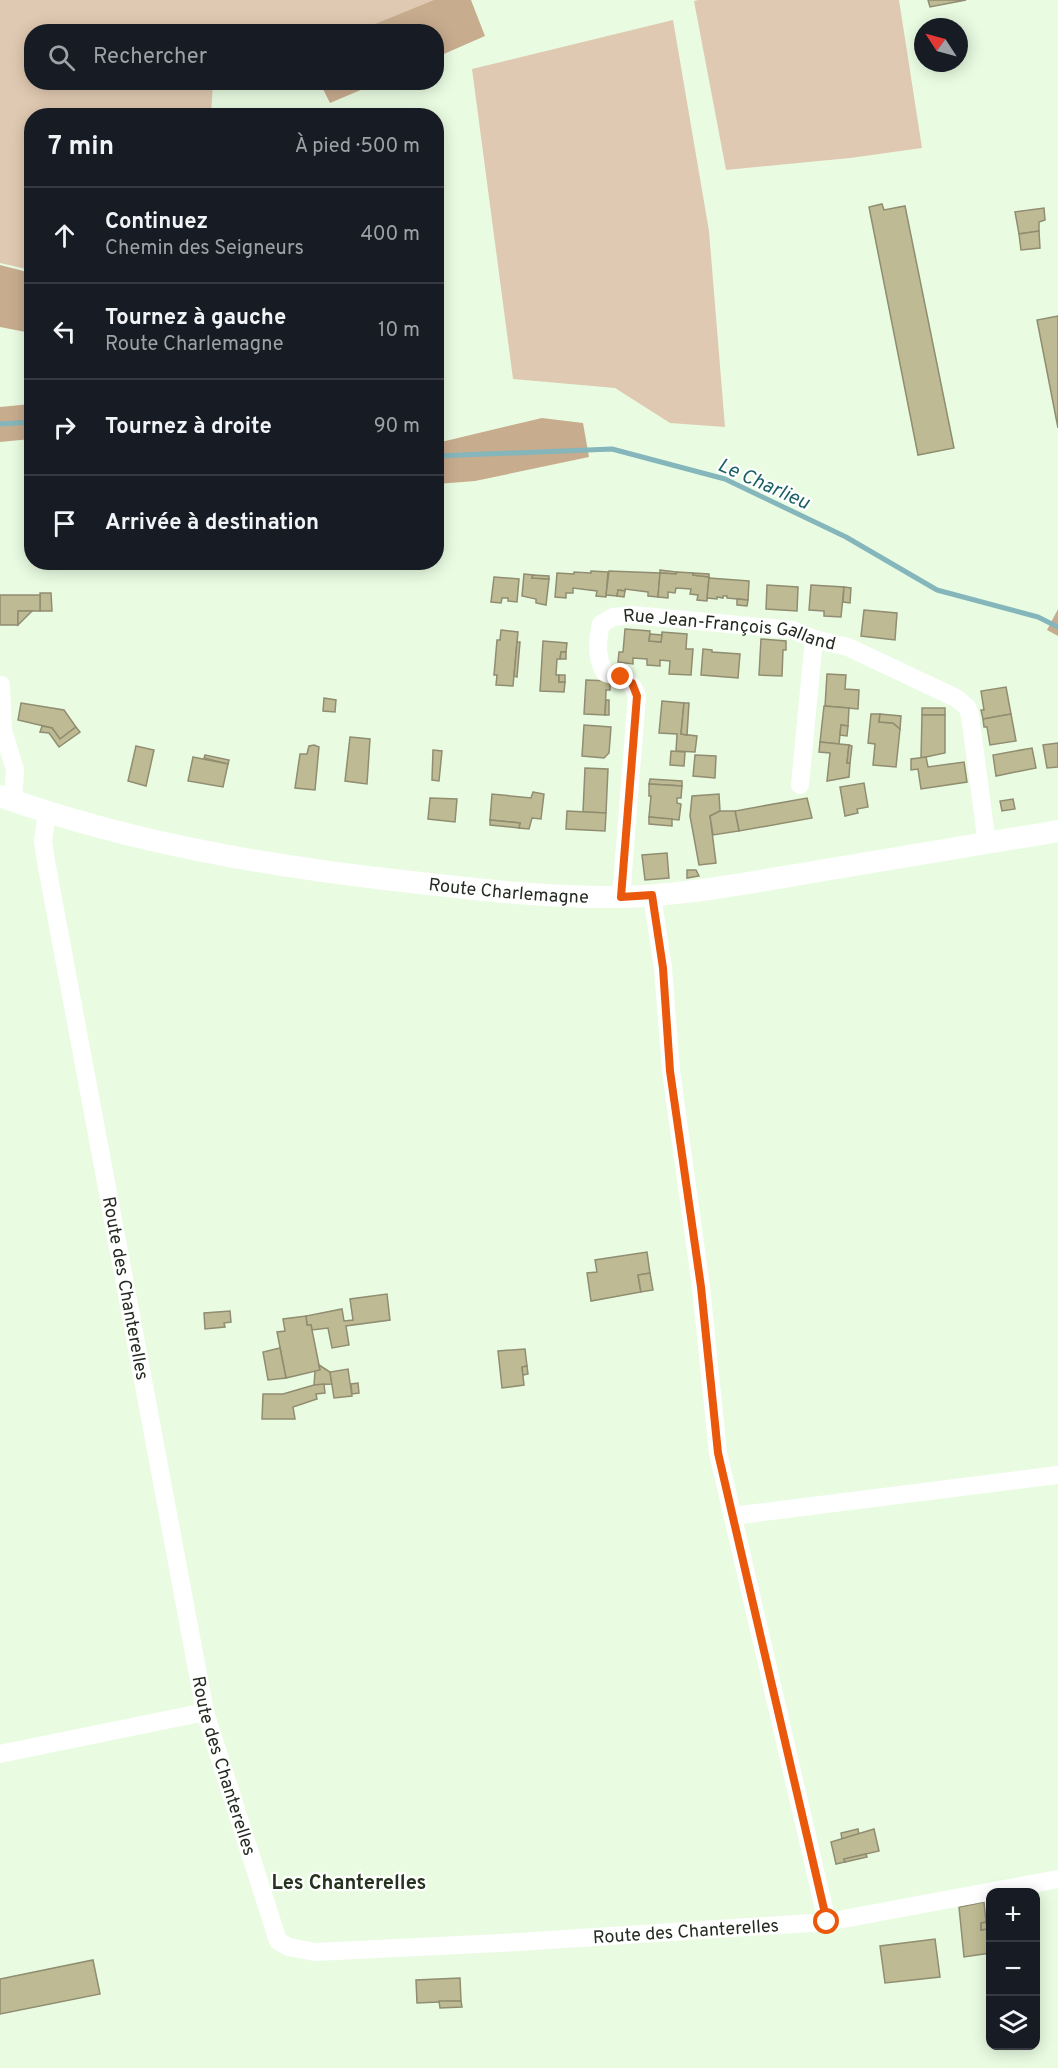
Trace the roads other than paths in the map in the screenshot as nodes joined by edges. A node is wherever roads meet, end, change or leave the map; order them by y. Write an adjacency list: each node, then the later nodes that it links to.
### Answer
1 (814, 639): 3 (street); 7 (street, Rue Jean-François Galland); 9 (street, Rue Jean-François Galland)
2 (1, 685): 4 (street)
3 (800, 785)
4 (6, 798): 5 (main road, Route Charlemagne)
5 (47, 812): 9 (main road, Route Charlemagne); 12 (street, Route des Chanterelles)
6 (1058, 831): 7 (main road, Route Charlemagne)
7 (987, 844): 8 (main road, Route Charlemagne)
8 (652, 895): 9 (main road, Route Charlemagne); 11 (street)
9 (621, 897)
10 (1058, 1475): 11 (street)
11 (732, 1516): 15 (street)
12 (206, 1712): 13 (street); 15 (street, Route des Chanterelles)
13 (0, 1754)
14 (1058, 1879): 15 (street, Route des Chanterelles)
15 (827, 1922)

